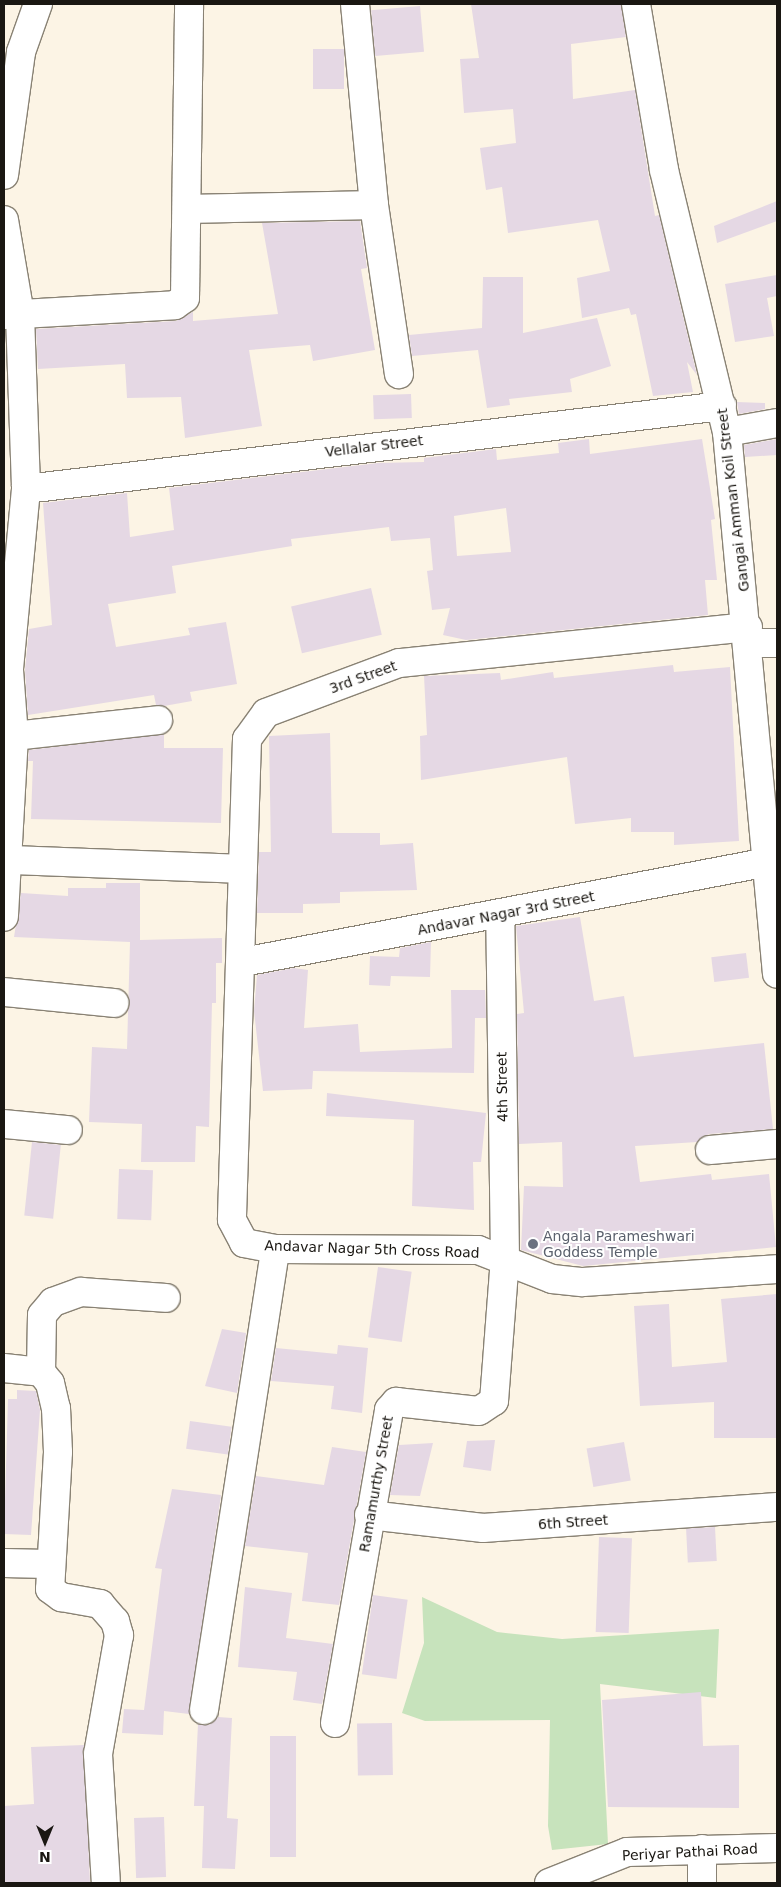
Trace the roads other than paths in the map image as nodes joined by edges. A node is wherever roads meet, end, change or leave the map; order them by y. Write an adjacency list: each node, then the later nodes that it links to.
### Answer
1 (38, 4): 5 (street)
2 (189, 4): 8 (street)
3 (355, 4): 7 (street)
4 (636, 4): 12 (street, Gangai Amman Koil Street)
5 (12, 51): 6 (street)
6 (4, 175)
7 (374, 205): 8 (street); 11 (street)
8 (188, 209): 10 (street)
9 (4, 220): 10 (street)
10 (12, 315): 15 (street)
11 (399, 374)
12 (725, 419): 13 (street); 14 (street); 15 (street, Vellalar Street); 16 (street, Gangai Amman Koil Street)
13 (777, 423)
14 (599, 430)
15 (26, 489): 18 (street)
16 (749, 635): 17 (street, 3rd Street); 21 (street, Gangai Amman Koil Street); 24 (street, 3rd Street)
17 (777, 643)
18 (6, 670): 20 (street)
19 (158, 720): 20 (street)
20 (14, 736): 22 (street)
21 (767, 762): 23 (street, Gangai Amman Koil Street)
22 (10, 860): 24 (street); 26 (street)
23 (768, 862): 25 (street, Andavar Nagar 3rd Street); 27 (street, Gangai Amman Koil Street)
24 (243, 869): 28 (street, 3rd Street)
25 (500, 915): 28 (street, Andavar Nagar 3rd Street); 38 (street, 4th Street)
26 (4, 917)
27 (776, 944): 29 (street, Gangai Amman Koil Street)
28 (243, 962): 36 (street, 3rd Street)
29 (777, 974)
30 (4, 992): 31 (street)
31 (114, 1003)
32 (4, 1124): 33 (street)
33 (68, 1130)
34 (777, 1144): 35 (street)
35 (710, 1150)
36 (235, 1233): 37 (street, Andavar Nagar 5th Cross Road)
37 (275, 1249): 38 (street, Andavar Nagar 5th Cross Road); 47 (street)
38 (505, 1258): 39 (street, Andavar Nagar 5th Cross Road); 44 (street, Ramamurthy Street)
39 (777, 1269)
40 (166, 1298): 42 (street)
41 (4, 1368): 42 (street)
42 (41, 1372): 46 (street)
43 (777, 1507): 44 (street, 6th Street)
44 (370, 1515): 48 (street, Ramamurthy Street)
45 (4, 1562): 46 (street)
46 (48, 1564): 51 (street)
47 (204, 1710)
48 (336, 1722)
49 (777, 1848): 50 (street, Periyar Pathai Road)
50 (702, 1849): 52 (street, Periyar Pathai Road); 53 (street)
51 (106, 1883)
52 (548, 1883)
53 (702, 1883)

